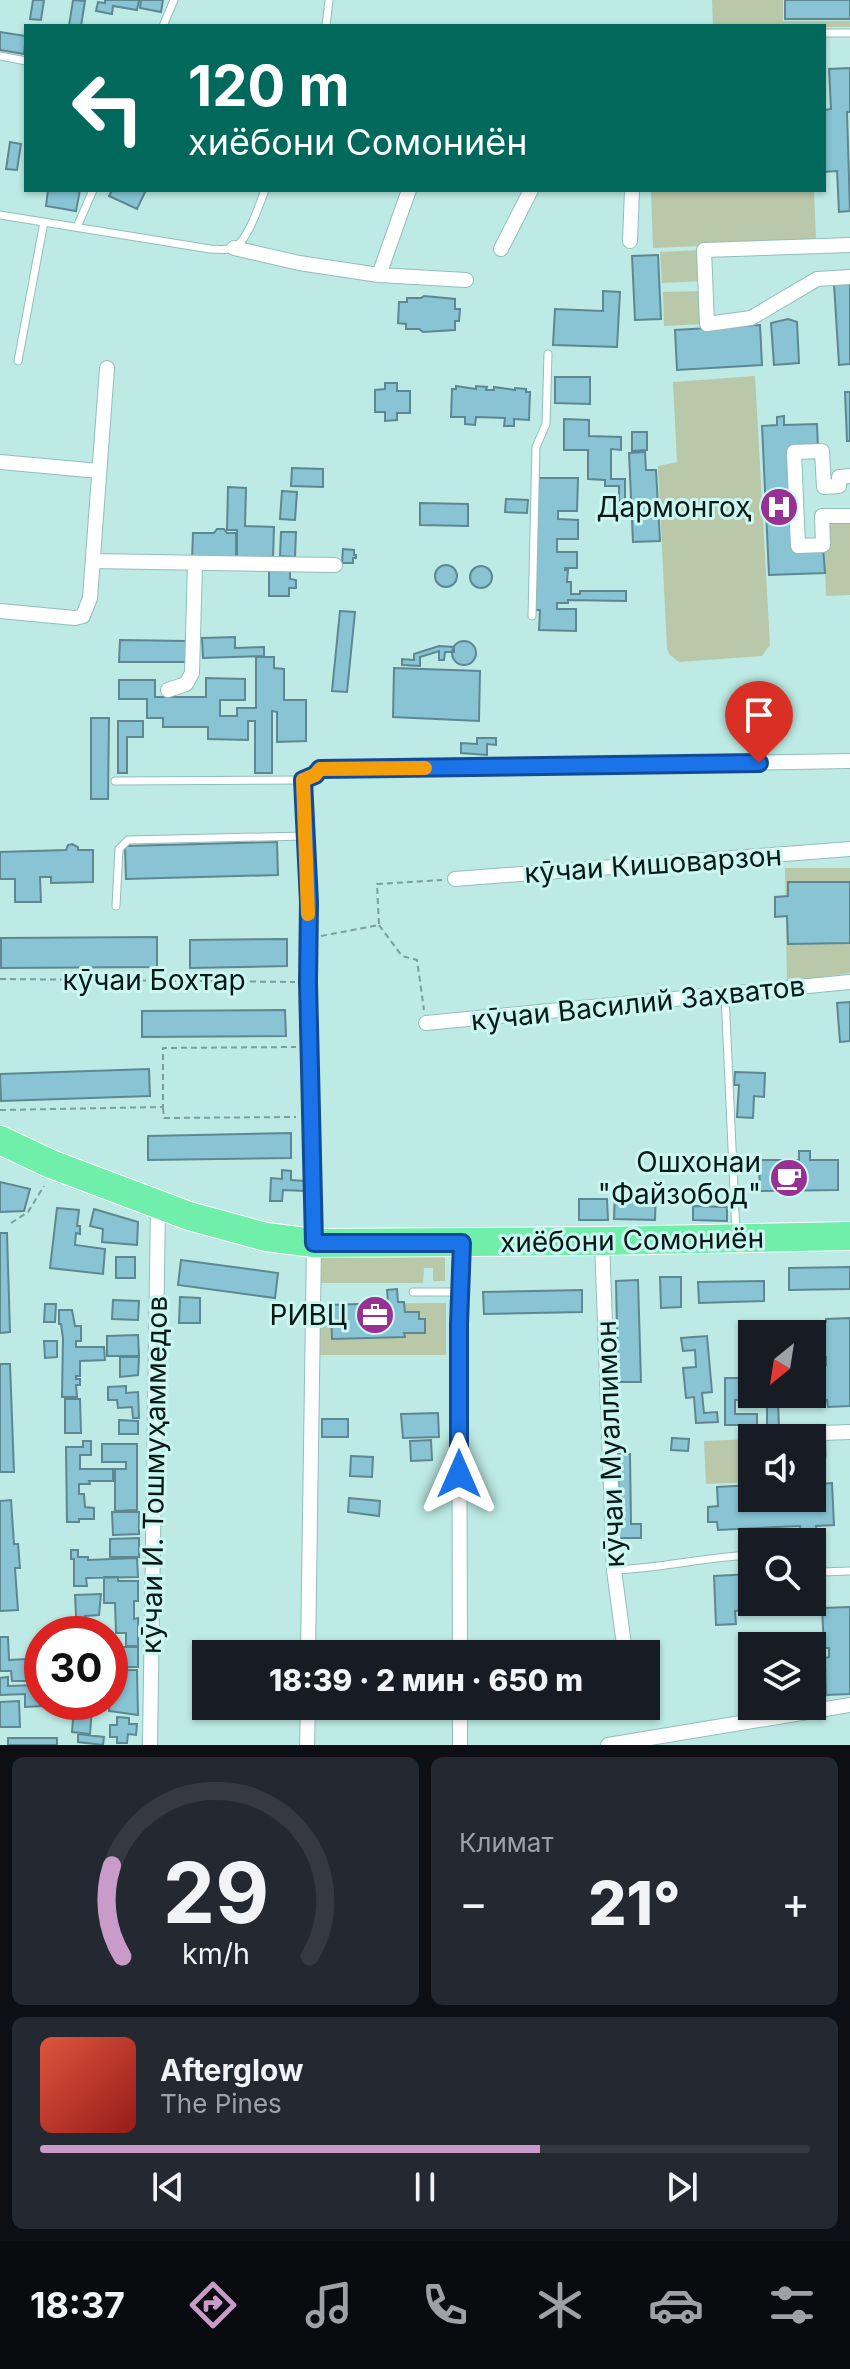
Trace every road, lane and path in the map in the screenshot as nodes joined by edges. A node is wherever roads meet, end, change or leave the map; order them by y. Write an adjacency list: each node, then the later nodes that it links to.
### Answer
1 (174, 0): 3 (lane)
2 (329, 0): 4 (lane)
3 (164, 24)
4 (326, 24)
5 (826, 33): 6 (lane)
6 (850, 33)
7 (0, 56): 8 (lane)
8 (24, 61)
9 (92, 192): 16 (lane)
10 (264, 192): 19 (lane)
11 (408, 192): 21 (street)
12 (530, 192): 20 (street)
13 (632, 192): 17 (street)
14 (0, 215): 15 (lane)
15 (44, 222): 16 (lane); 25 (lane)
16 (77, 227): 19 (lane)
17 (630, 241)
18 (850, 245): 22 (street)
19 (234, 248): 21 (street)
20 (501, 249)
21 (379, 275): 23 (street)
22 (850, 277)
23 (466, 280)
24 (548, 354): 35 (lane)
25 (18, 361)
26 (107, 368): 28 (street)
27 (0, 462): 28 (street)
28 (99, 471): 31 (street)
29 (850, 476): 30 (street)
30 (850, 516)
31 (93, 561): 32 (street); 34 (street)
32 (195, 563): 33 (street); 36 (street)
33 (335, 565)
34 (0, 611)
35 (532, 616)
36 (168, 690)
37 (850, 761): 38 (street)
38 (303, 780): 39 (lane); 40 (street)
39 (115, 781)
40 (306, 836): 43 (lane); 45 (street)
41 (850, 849): 42 (street, кӯчаи Кишоварзон)
42 (455, 879): 44 (path)
43 (116, 906)
44 (379, 925): 45 (path); 50 (path)
45 (308, 938): 47 (street)
46 (0, 979): 47 (path, кӯчаи Бохтар)
47 (308, 982): 51 (street)
48 (850, 982): 49 (street, кӯчаи Василий Захватов)
49 (725, 995): 50 (street, кӯчаи Василий Захватов); 61 (lane)
50 (426, 1023)
51 (309, 1047): 52 (path); 54 (street)
52 (163, 1107): 53 (path); 54 (path)
53 (0, 1110)
54 (311, 1117): 64 (street)
55 (0, 1140): 58 (highway, хиёбони Сомониён)
56 (0, 1151): 57 (highway, хиёбони Сомониён)
57 (48, 1172): 58 (highway, хиёбони Сомониён); 59 (path)
58 (158, 1211): 64 (highway, хиёбони Сомониён); 80 (street, кӯчаи И. Тошмуҳаммедов)
59 (11, 1223)
60 (850, 1236): 61 (highway, хиёбони Сомониён)
61 (736, 1243): 62 (highway, хиёбони Сомониён); 63 (highway, хиёбони Сомониён)
62 (850, 1246)
63 (602, 1247): 65 (highway, хиёбони Сомониён); 71 (street, кӯчаи Муаллимон)
64 (314, 1248): 65 (highway, хиёбони Сомониён); 74 (street)
65 (462, 1249): 67 (street)
66 (413, 1292): 67 (lane)
67 (460, 1292): 75 (street)
68 (850, 1432): 69 (street)
69 (826, 1433)
70 (738, 1556): 71 (lane)
71 (614, 1570): 76 (street, кӯчаи Муаллимон)
72 (850, 1571): 73 (lane)
73 (826, 1572)
74 (308, 1640)
75 (460, 1640)
76 (623, 1640)
77 (850, 1705): 83 (street)
78 (308, 1720): 81 (street)
79 (460, 1720): 82 (street)
80 (150, 1745)
81 (307, 1745)
82 (460, 1745)
83 (608, 1745)

